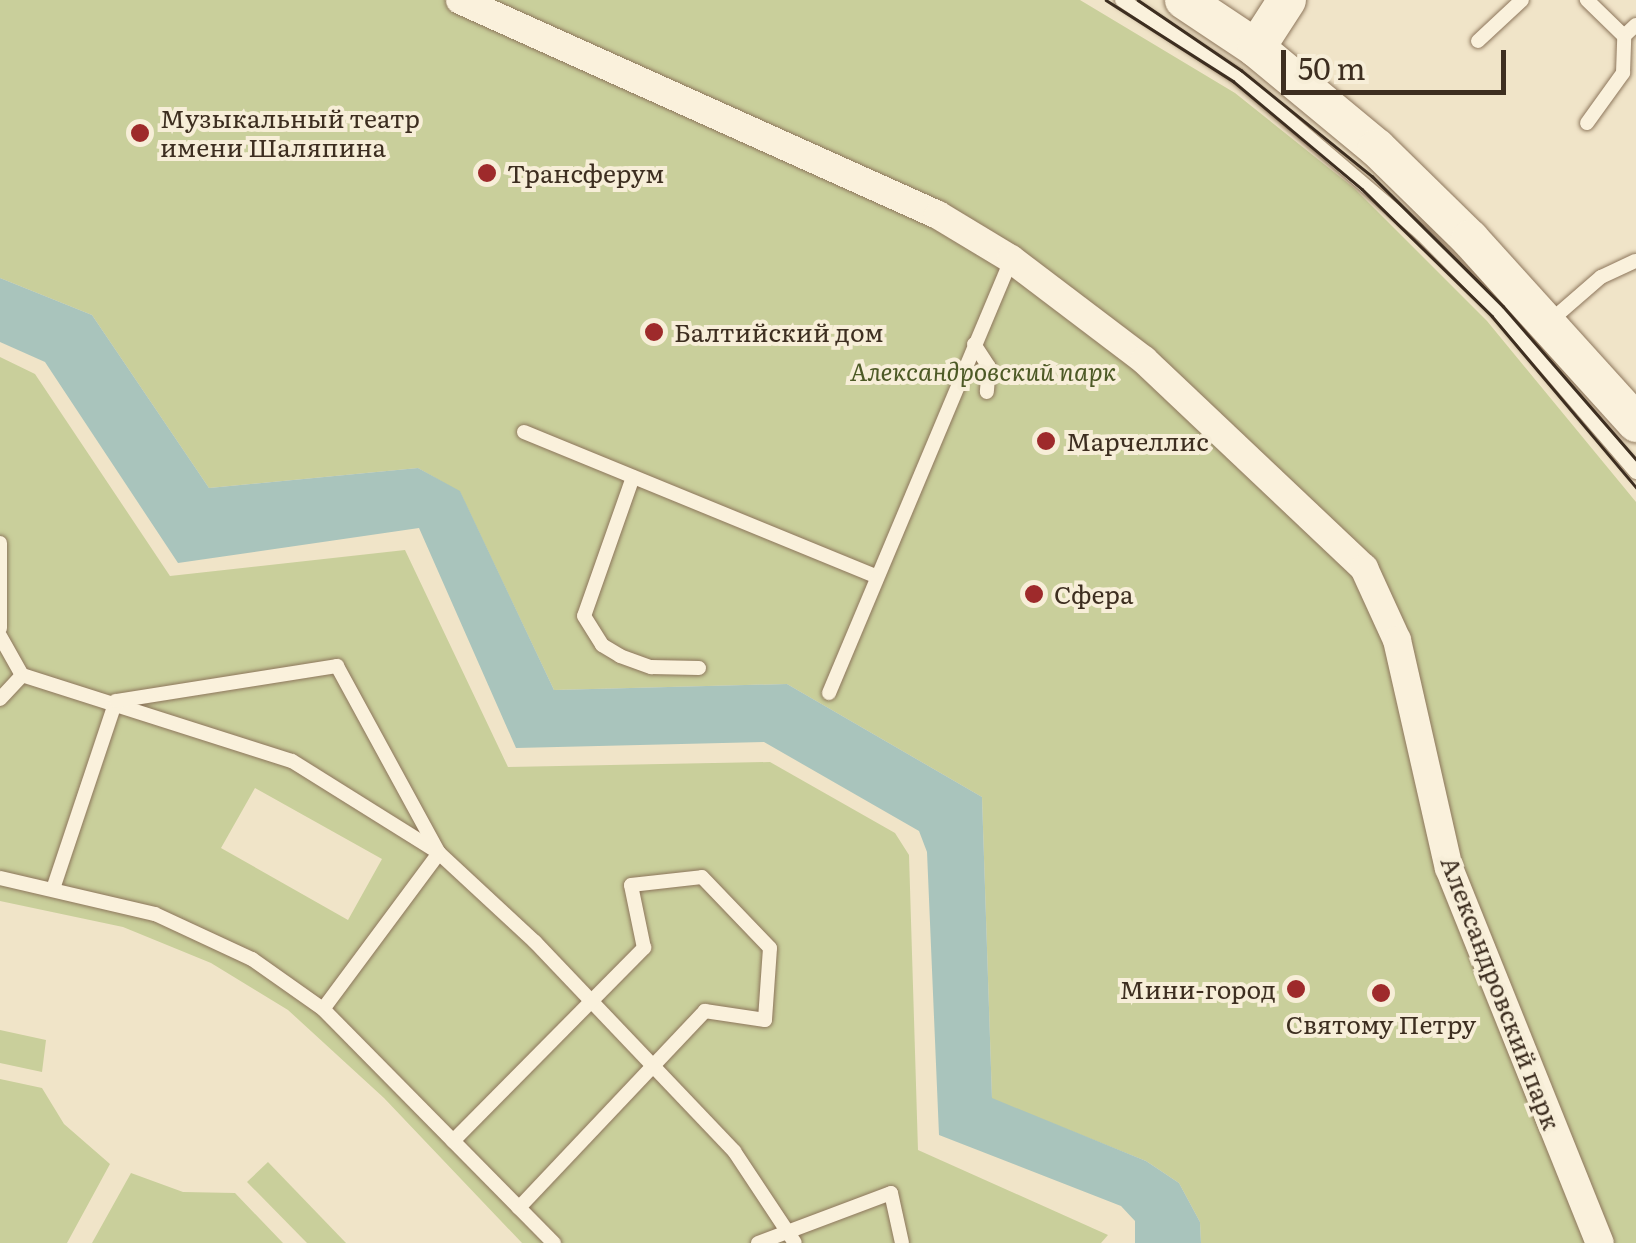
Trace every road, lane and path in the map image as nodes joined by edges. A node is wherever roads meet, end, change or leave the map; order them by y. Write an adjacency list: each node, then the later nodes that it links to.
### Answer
1 (460, 0): 12 (street, Александровский парк)
2 (1122, 0): 19 (lane)
3 (1184, 0): 10 (street)
4 (1287, 0): 10 (street)
5 (1522, 0): 9 (lane)
6 (1588, 0): 8 (lane)
7 (1636, 25): 8 (lane)
8 (1624, 36): 11 (lane)
9 (1478, 42)
10 (1256, 48): 14 (street)
11 (1587, 124)
12 (1011, 259): 15 (lane); 42 (street, Александровский парк)
13 (1636, 262): 14 (lane)
14 (1548, 322): 17 (street)
15 (974, 344): 16 (lane); 22 (lane)
16 (987, 392)
17 (1636, 423)
18 (524, 432): 20 (lane)
19 (1636, 472)
20 (634, 477): 22 (lane); 25 (lane)
21 (0, 544): 23 (lane)
22 (875, 576): 27 (lane)
23 (0, 628)
24 (0, 636): 26 (lane)
25 (699, 668)
26 (22, 675): 28 (lane); 29 (lane)
27 (829, 694)
28 (0, 698)
29 (116, 701): 30 (lane); 30 (lane); 32 (lane)
30 (440, 853): 33 (lane); 34 (lane)
31 (0, 878): 32 (lane)
32 (53, 889): 34 (lane)
33 (590, 1000): 35 (lane); 35 (lane); 36 (lane)
34 (323, 1009): 36 (lane)
35 (653, 1068): 37 (lane); 38 (lane)
36 (454, 1142): 37 (lane)
37 (519, 1208): 39 (lane)
38 (792, 1237): 40 (lane); 41 (lane)
39 (554, 1243)
40 (758, 1243)
41 (902, 1243)
42 (1600, 1243)

